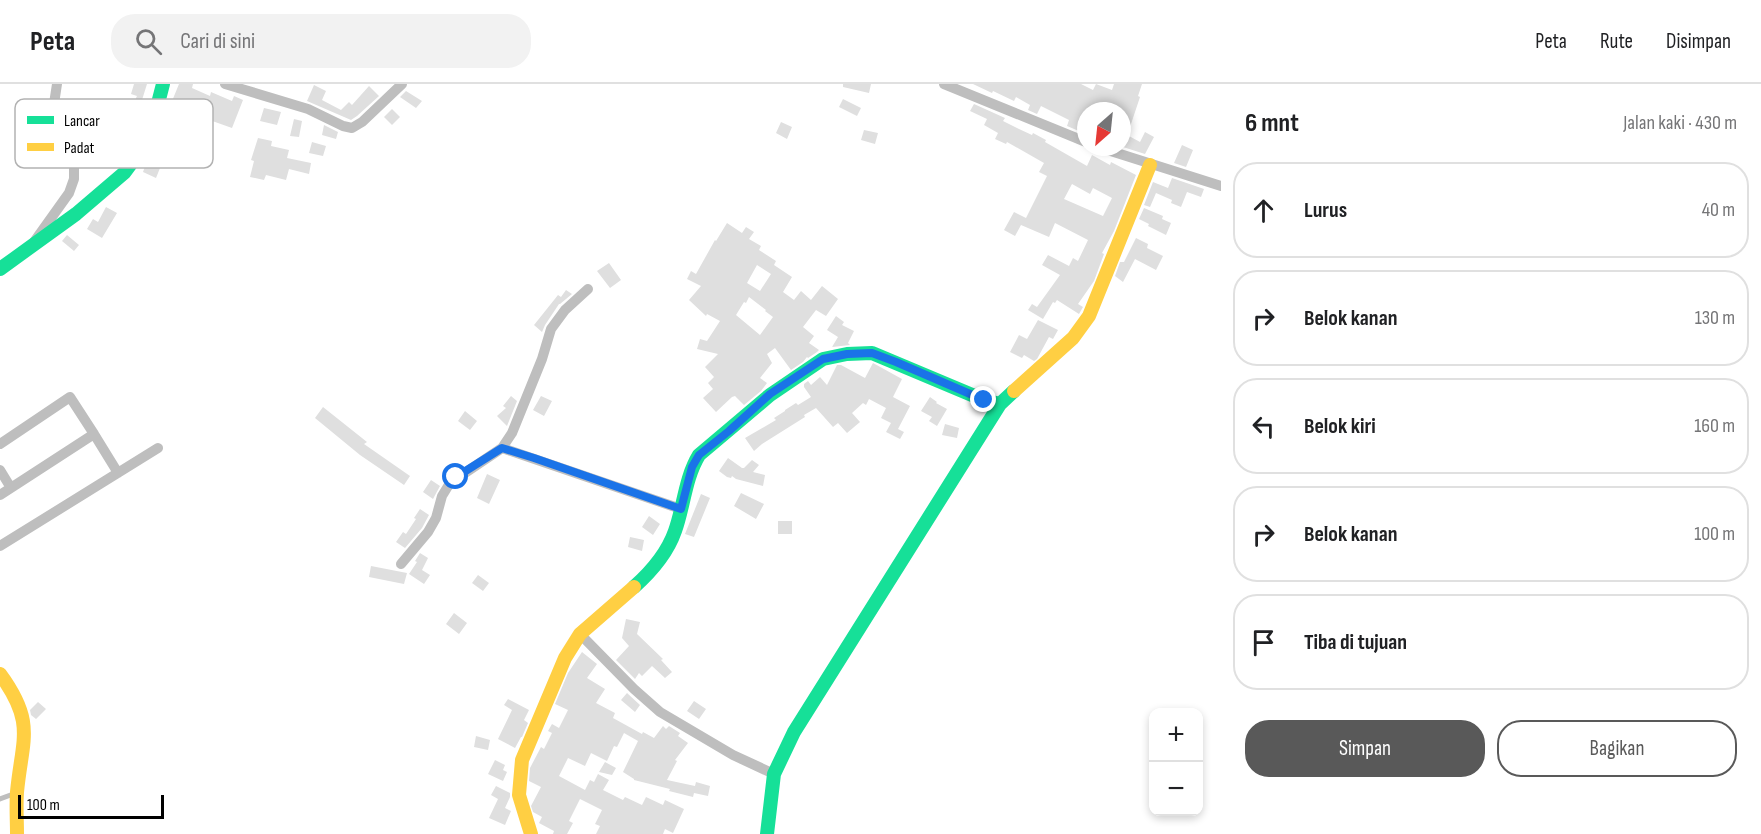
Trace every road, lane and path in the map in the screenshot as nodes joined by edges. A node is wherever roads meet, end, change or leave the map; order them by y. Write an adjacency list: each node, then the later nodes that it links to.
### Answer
1 (57, 84): 6 (street)
2 (163, 84): 7 (street)
3 (225, 84): 4 (street)
4 (402, 84)
5 (944, 84): 8 (street)
6 (55, 99)
7 (159, 99)
8 (1077, 138)
9 (1124, 156): 10 (street)
10 (1150, 165): 13 (street); 17 (street)
11 (74, 168): 14 (street)
12 (128, 168): 14 (street)
13 (1221, 186)
14 (30, 247): 15 (street)
15 (2, 264)
16 (588, 289): 21 (street)
17 (1000, 404): 26 (street); 31 (street)
18 (94, 434): 19 (street); 23 (street); 24 (street)
19 (0, 444)
20 (158, 448): 23 (street)
21 (502, 448): 26 (street); 28 (street)
22 (0, 470): 24 (street)
23 (118, 473): 27 (street)
24 (11, 488): 25 (street)
25 (0, 495)
26 (681, 509): 29 (street)
27 (0, 546)
28 (401, 564)
29 (580, 634): 31 (street); 35 (street)
30 (0, 674): 32 (street)
31 (774, 774): 36 (street)
32 (17, 793): 33 (lane); 34 (street)
33 (0, 799)
34 (17, 834)
35 (531, 834)
36 (767, 834)

